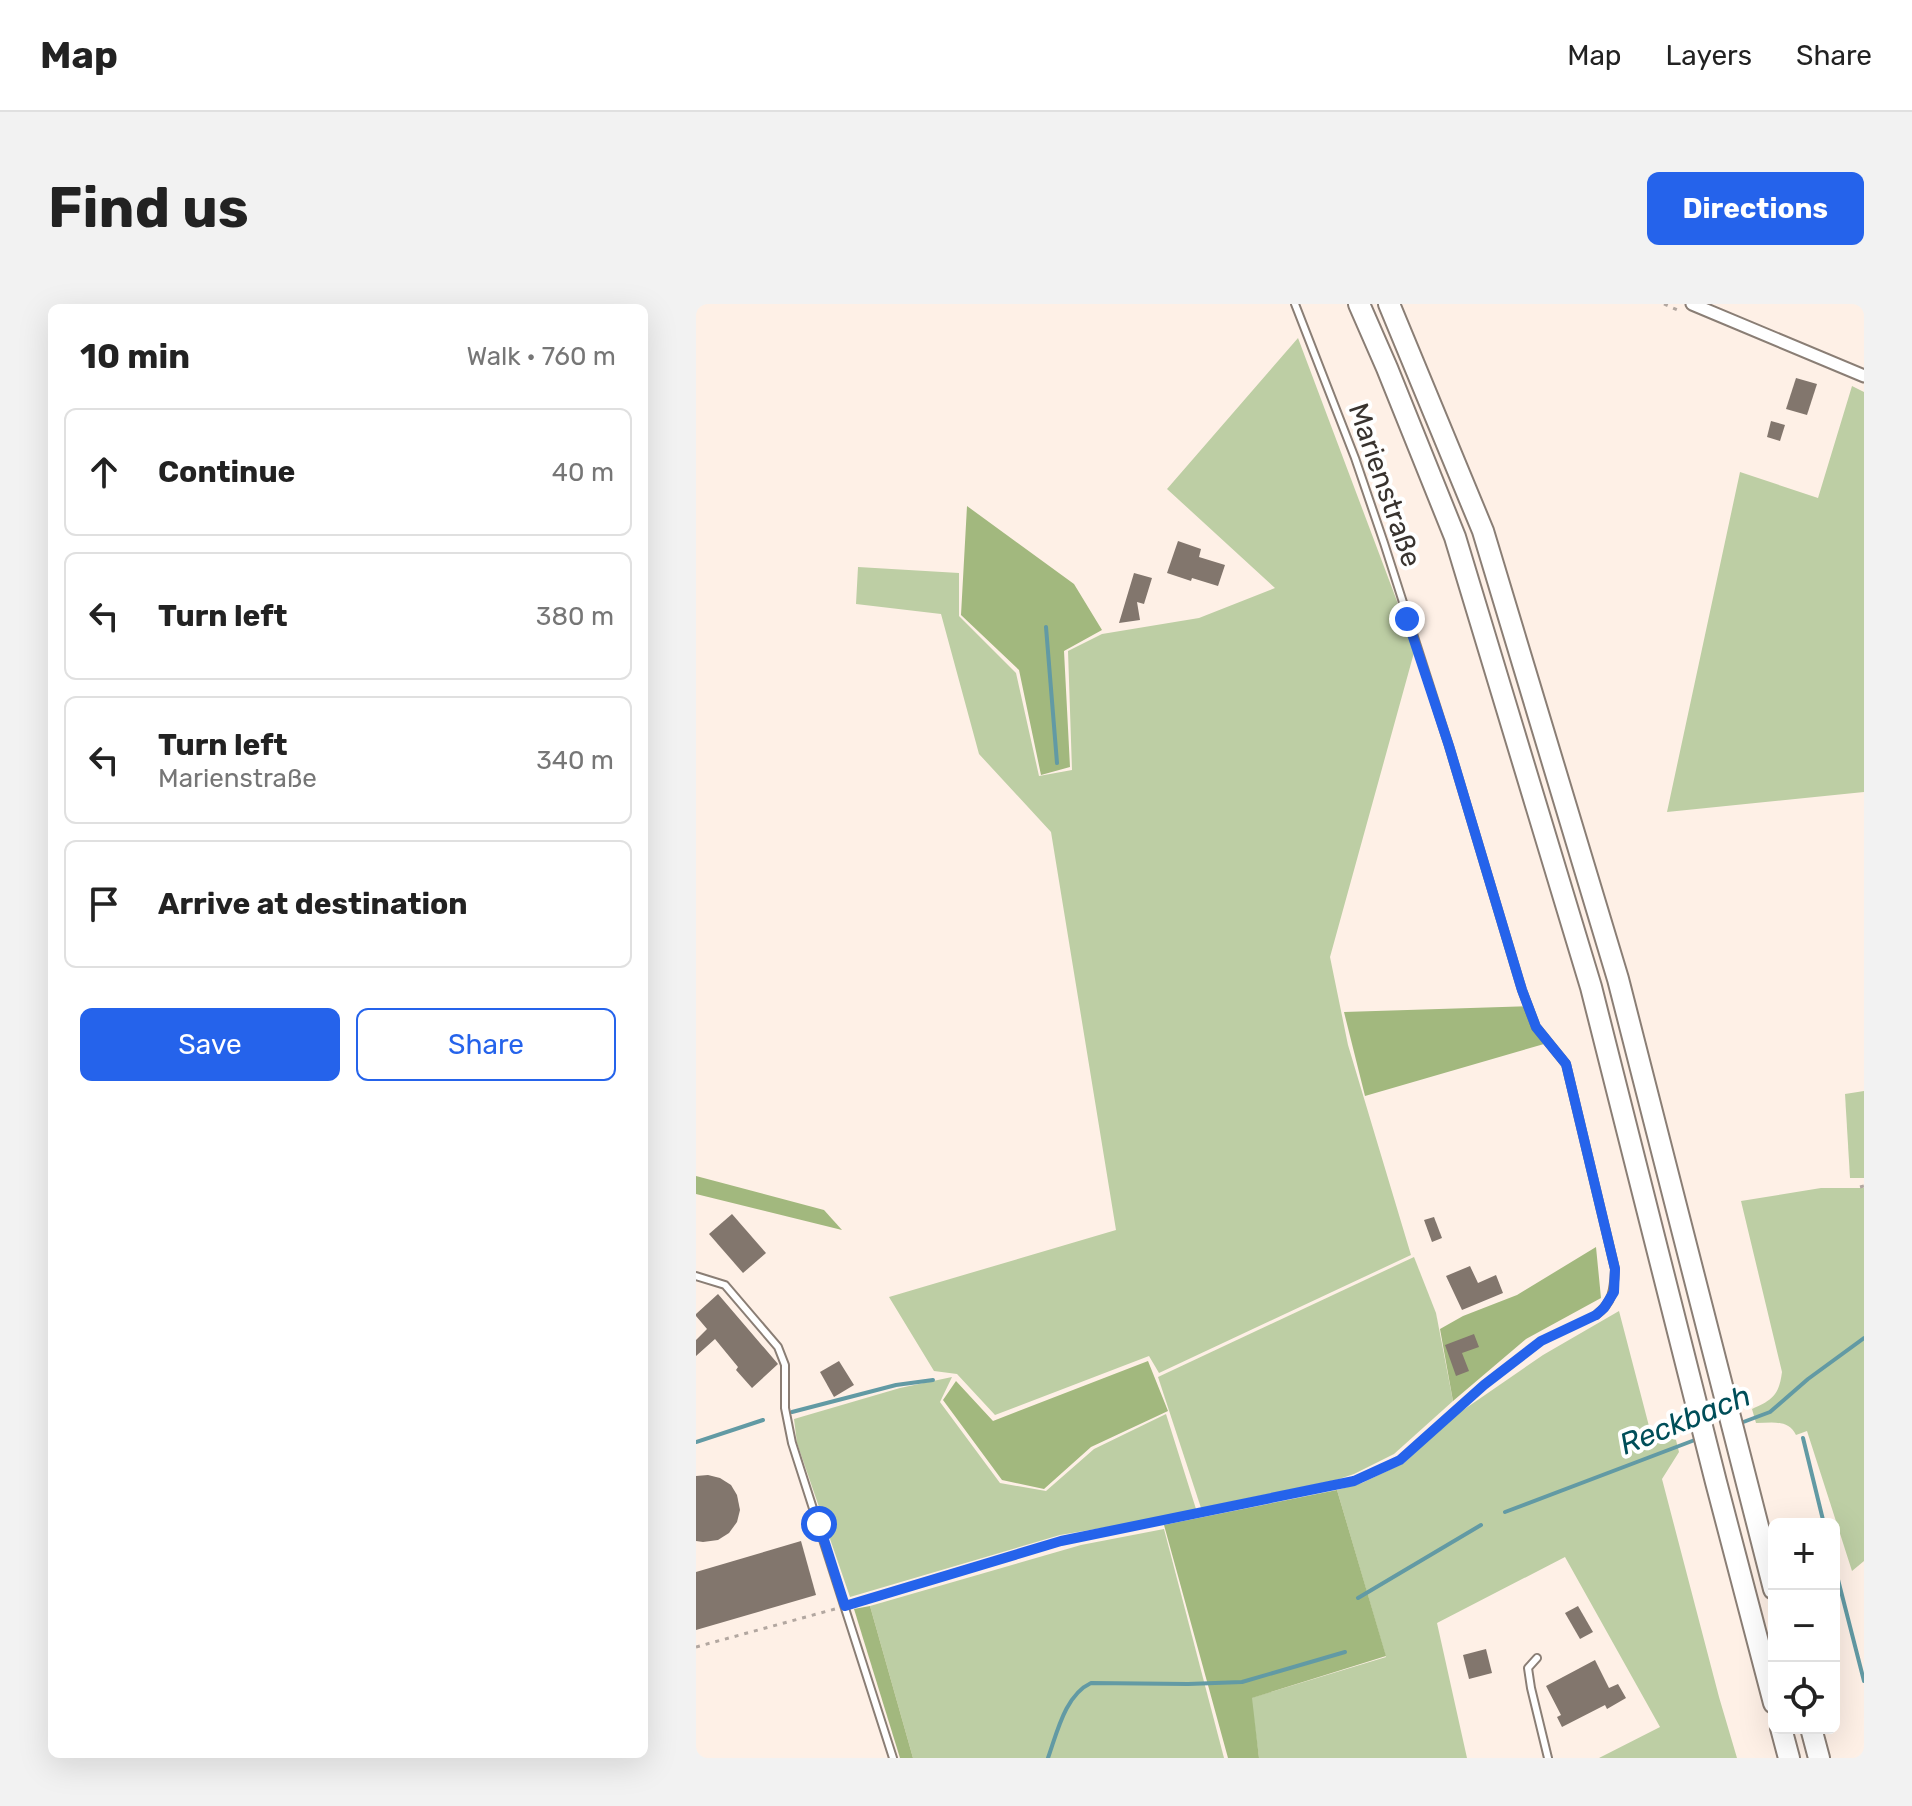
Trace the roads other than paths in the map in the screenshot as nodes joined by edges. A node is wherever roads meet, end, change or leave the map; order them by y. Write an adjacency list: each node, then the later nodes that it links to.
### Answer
1 (1295, 304): 7 (lane, Marienstraße)
2 (1359, 304): 10 (highway)
3 (1389, 304): 8 (highway)
4 (1692, 304): 5 (street)
5 (1864, 376)
6 (696, 1276): 13 (lane)
7 (1596, 1315)
8 (1768, 1566)
9 (1537, 1658): 14 (lane)
10 (1768, 1680)
11 (1783, 1734): 15 (highway)
12 (1813, 1734): 16 (highway)
13 (893, 1758)
14 (1548, 1758)
15 (1789, 1758)
16 (1819, 1758)

